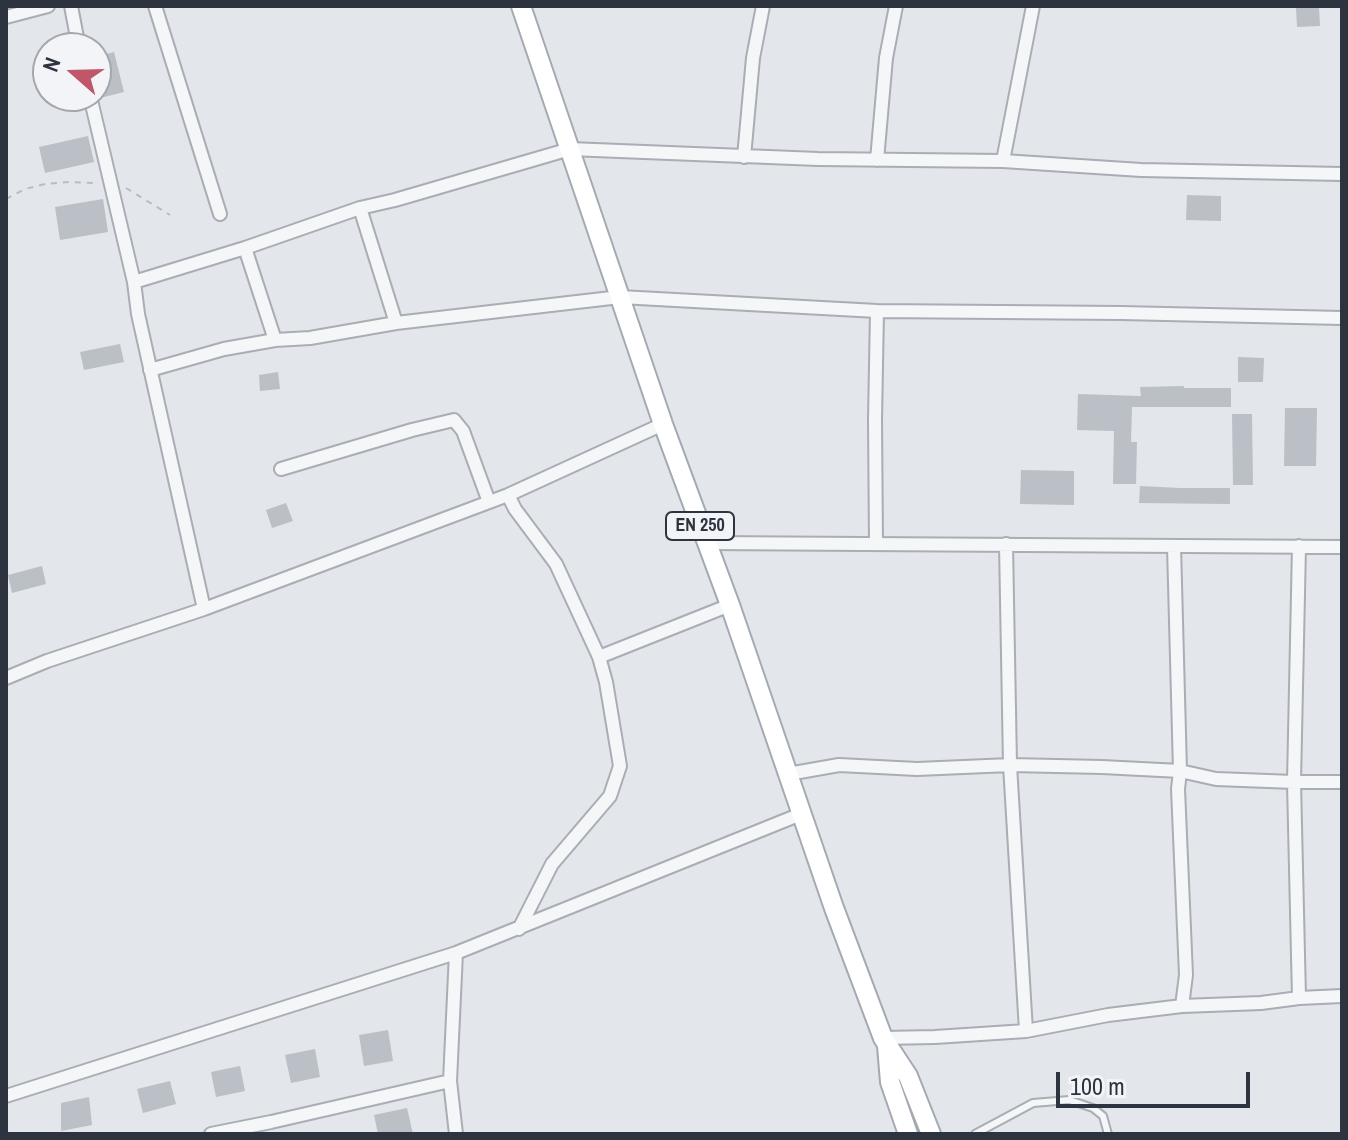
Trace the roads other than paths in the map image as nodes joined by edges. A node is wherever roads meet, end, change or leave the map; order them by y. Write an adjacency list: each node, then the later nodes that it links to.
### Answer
1 (48, 6): 8 (street)
2 (71, 6): 9 (street)
3 (155, 6): 17 (street)
4 (521, 6): 11 (main road, EN 250)
5 (763, 6): 12 (street)
6 (896, 6): 13 (street)
7 (1033, 6): 14 (street)
8 (6, 17)
9 (76, 32)
10 (94, 112): 19 (street)
11 (570, 149): 12 (street); 16 (street); 20 (main road, EN 250)
12 (744, 157): 13 (street)
13 (877, 160): 14 (street)
14 (1003, 161): 15 (street)
15 (1342, 174)
16 (360, 208): 18 (street); 23 (street)
17 (220, 214)
18 (245, 248): 19 (street); 24 (street)
19 (134, 282): 25 (street)
20 (620, 297): 21 (street); 23 (street); 26 (main road, EN 250)
21 (877, 311): 22 (street); 31 (street)
22 (1342, 318)
23 (396, 323): 24 (street)
24 (275, 340): 25 (street)
25 (150, 370): 37 (street)
26 (663, 424): 28 (street); 30 (main road, EN 250)
27 (281, 469): 29 (street)
28 (508, 495): 29 (street); 38 (street)
29 (489, 502): 37 (street)
30 (706, 543): 31 (street); 36 (main road, EN 250)
31 (876, 544): 32 (street)
32 (1006, 544): 33 (street); 40 (street)
33 (1174, 546): 34 (street); 41 (street)
34 (1299, 546): 35 (street); 43 (street)
35 (1342, 547)
36 (730, 605): 38 (street); 42 (main road, EN 250)
37 (204, 609): 39 (street)
38 (599, 657): 46 (street)
39 (6, 678)
40 (1010, 765): 41 (street); 42 (street); 51 (street)
41 (1180, 771): 43 (street); 50 (street)
42 (788, 774): 45 (main road, EN 250)
43 (1294, 782): 44 (street); 49 (street)
44 (1342, 782)
45 (801, 814): 46 (street); 52 (main road, EN 250)
46 (519, 929): 47 (street)
47 (456, 953): 53 (street); 54 (street)
48 (1342, 996): 49 (street)
49 (1299, 998): 50 (street)
50 (1182, 1006): 51 (street)
51 (1026, 1031): 52 (street)
52 (885, 1041): 57 (main road, EN 250); 58 (main road, EN 250)
53 (450, 1081): 55 (street); 56 (street)
54 (6, 1096)
55 (211, 1134)
56 (456, 1134)
57 (908, 1134)
58 (931, 1134)
59 (975, 1134): 60 (lane)
60 (1108, 1134)

